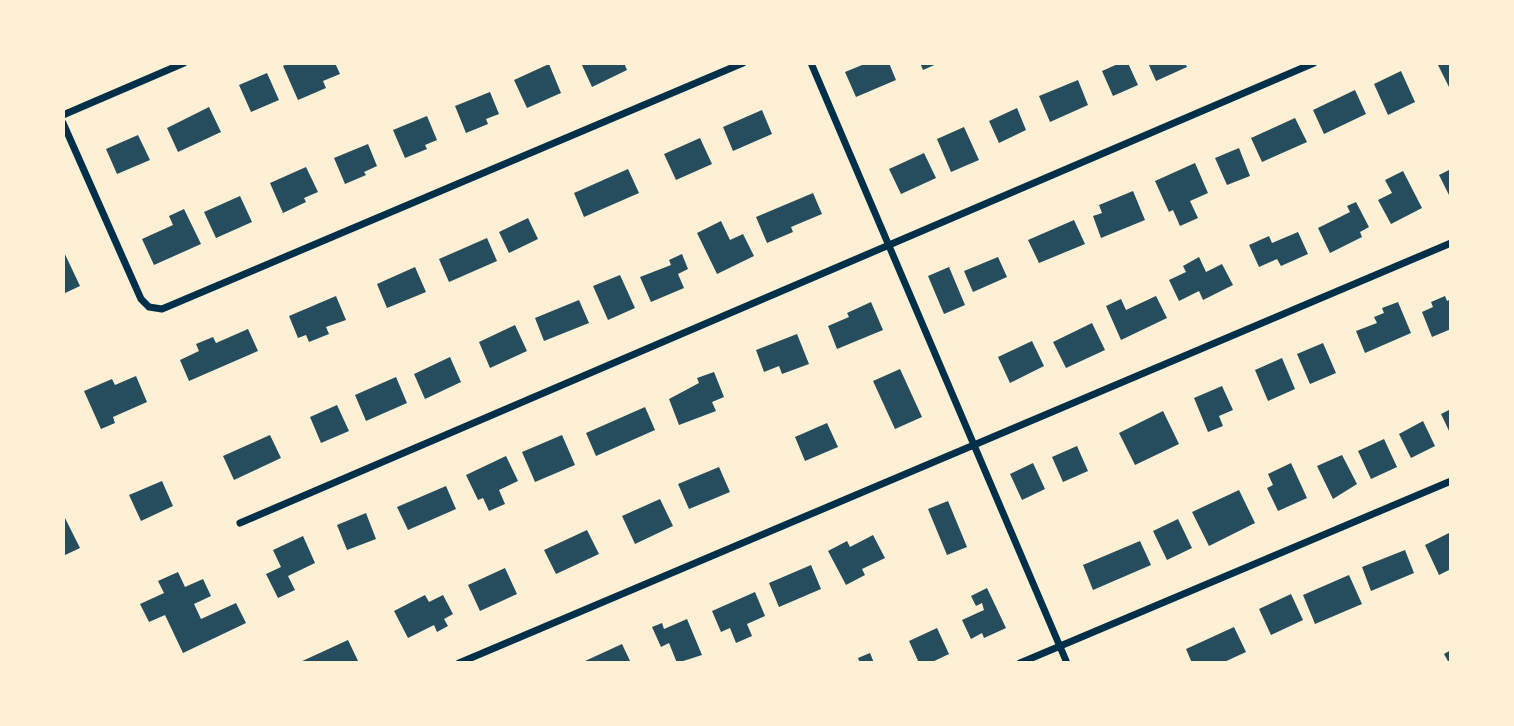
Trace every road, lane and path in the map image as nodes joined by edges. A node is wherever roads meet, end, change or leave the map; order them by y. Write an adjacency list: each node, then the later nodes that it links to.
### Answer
1 (184, 63): 5 (street)
2 (743, 63): 6 (street)
3 (811, 63): 7 (street)
4 (1314, 63): 7 (street)
5 (63, 115)
6 (63, 123)
7 (888, 243): 9 (street); 11 (street)
8 (1451, 243): 9 (street)
9 (973, 444): 12 (street); 13 (street)
10 (1451, 481): 12 (street)
11 (240, 523)
12 (1060, 646): 14 (street); 15 (street)
13 (459, 663)
14 (1020, 663)
15 (1067, 663)

